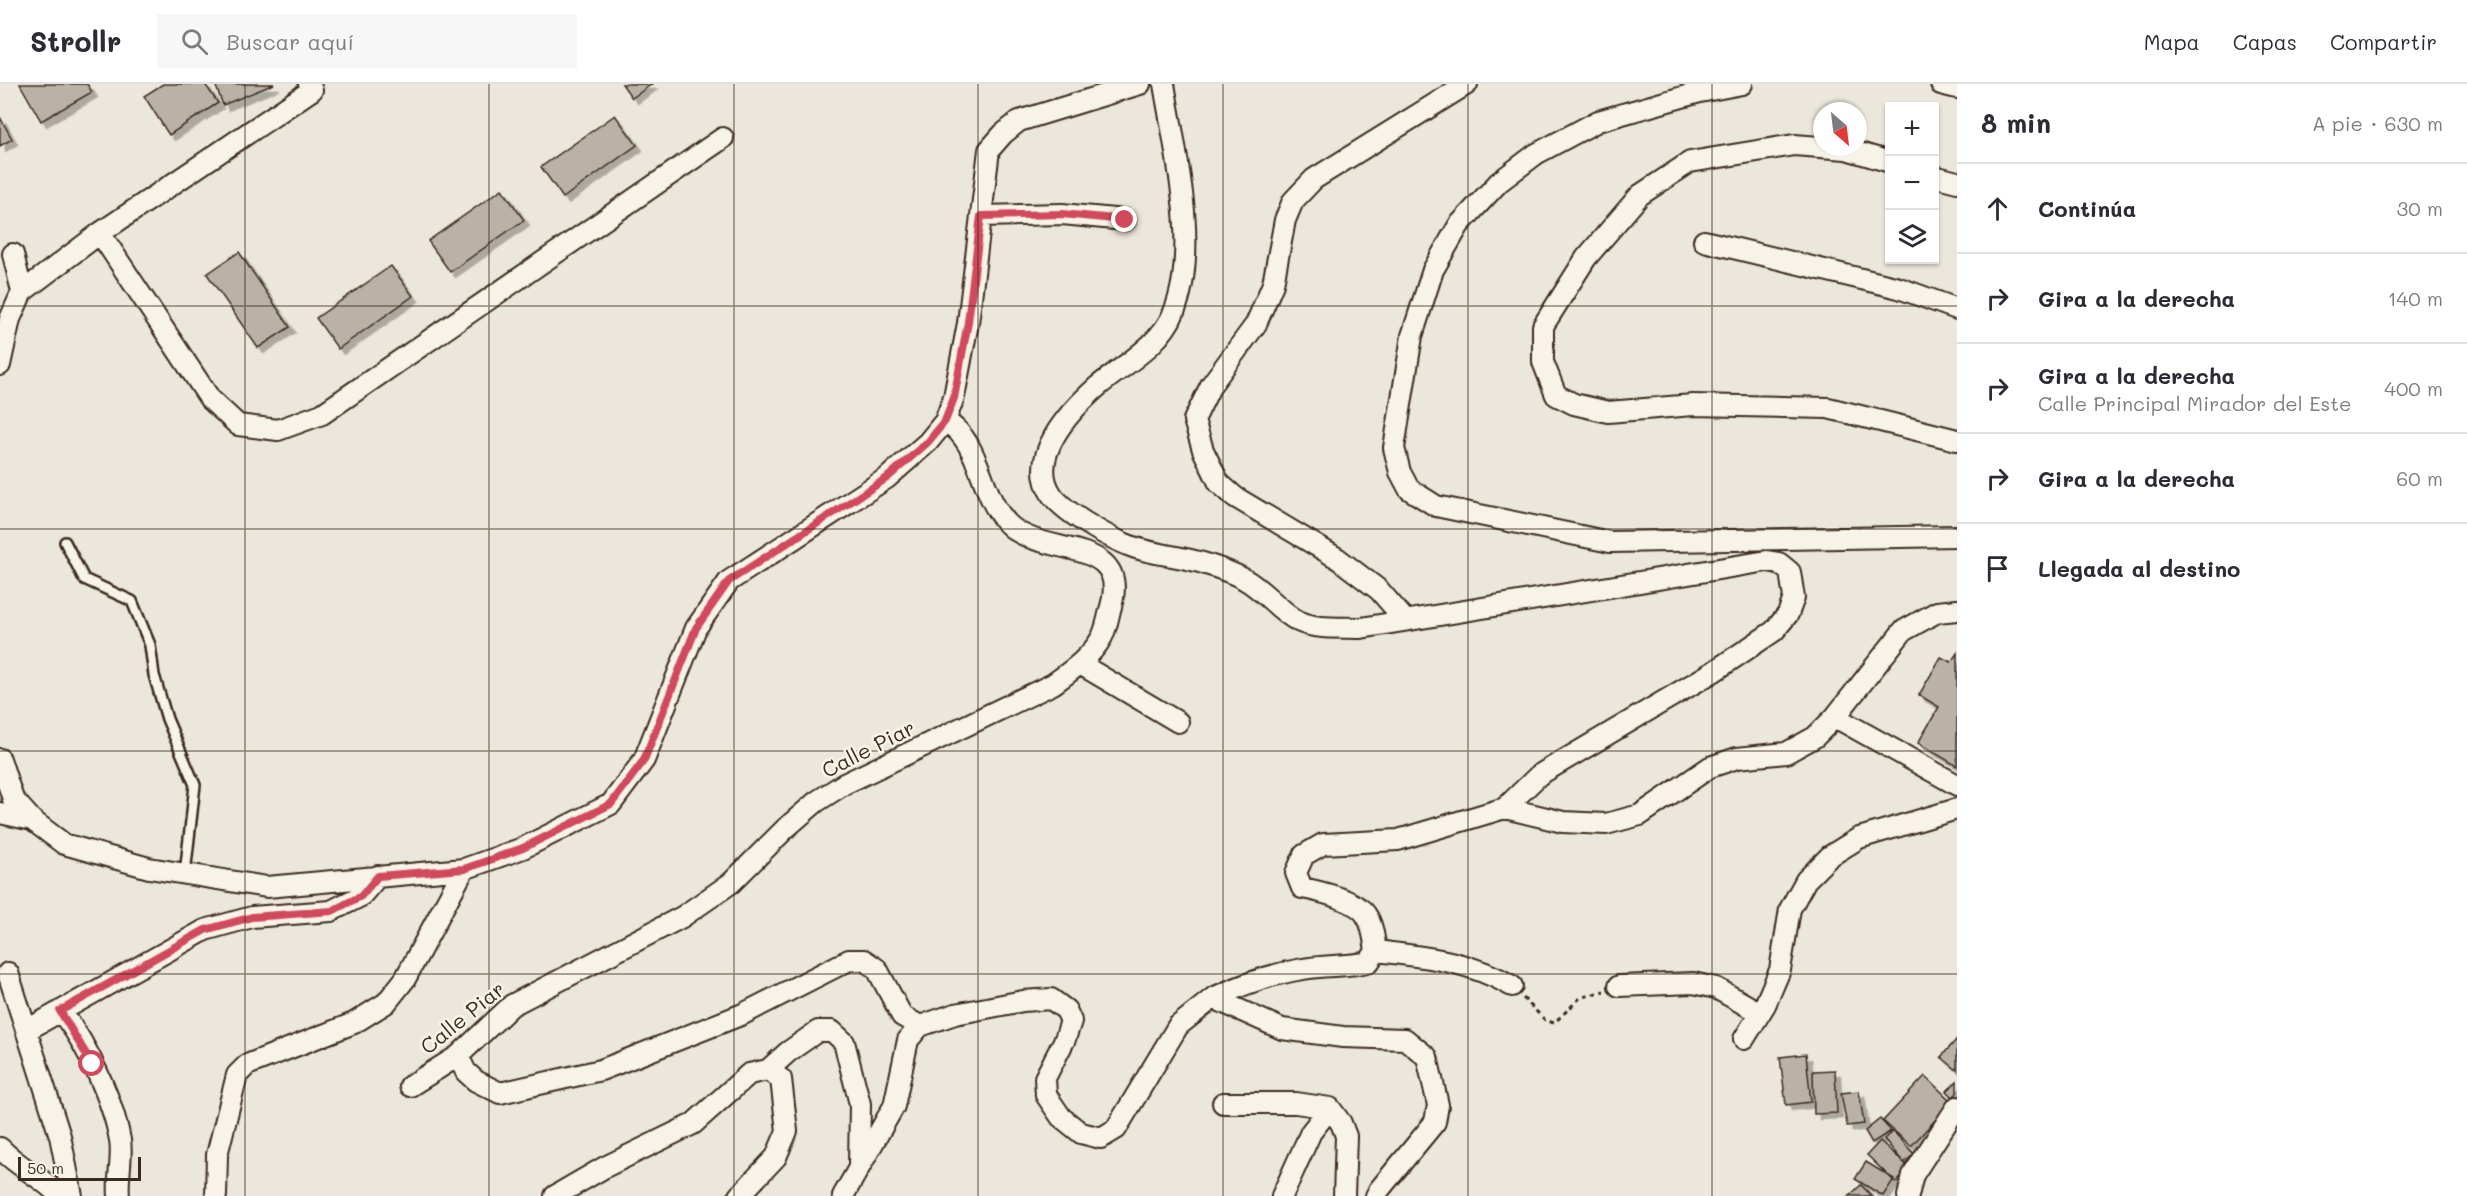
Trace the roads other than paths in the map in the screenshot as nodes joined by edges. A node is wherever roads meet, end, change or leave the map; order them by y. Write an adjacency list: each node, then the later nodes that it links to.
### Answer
1 (309, 84): 14 (street)
2 (1140, 84): 12 (street)
3 (1164, 84): 25 (street)
4 (1467, 84): 25 (street)
5 (1742, 84): 22 (street)
6 (1941, 84): 7 (street)
7 (1957, 88)
8 (723, 138): 14 (street)
9 (1885, 161): 21 (street)
10 (1939, 177): 11 (street)
11 (1957, 182)
12 (981, 216): 13 (street); 20 (street)
13 (1125, 220)
14 (100, 233): 17 (street)
15 (1704, 241): 18 (street)
16 (13, 254): 17 (street)
17 (22, 291): 19 (street)
18 (1957, 309)
19 (0, 365)
20 (945, 421): 26 (street, Calle Piar); 35 (street)
21 (1957, 440)
22 (1957, 536)
23 (65, 542): 36 (lane)
24 (1957, 610): 27 (street)
25 (1405, 620): 31 (street)
26 (1080, 664): 28 (street); 48 (street, Calle Piar)
27 (1835, 717): 30 (street); 31 (street)
28 (1178, 722)
29 (0, 759): 34 (street)
30 (1957, 785)
31 (1505, 808): 38 (street)
32 (1957, 809): 44 (street)
33 (0, 813): 34 (street)
34 (32, 820): 36 (street)
35 (464, 869): 37 (street); 59 (street)
36 (185, 874): 37 (street)
37 (378, 876): 43 (street)
38 (1376, 951): 40 (street); 42 (street)
39 (8, 973): 46 (street)
40 (1512, 986)
41 (1619, 986): 44 (street)
42 (1212, 998): 45 (street); 65 (street)
43 (60, 1011): 46 (street); 58 (street)
44 (1760, 1013): 47 (street)
45 (920, 1026): 48 (street); 55 (street)
46 (27, 1030): 57 (street)
47 (1744, 1039)
48 (458, 1056): 50 (street, Calle Piar)
49 (768, 1070): 55 (street); 60 (street); 61 (street)
50 (410, 1086)
51 (1223, 1102): 53 (street)
52 (1957, 1107): 66 (street)
53 (1330, 1108): 63 (street); 64 (street)
54 (0, 1148): 56 (street)
55 (859, 1167): 62 (street)
56 (60, 1196)
57 (72, 1196)
58 (119, 1196)
59 (216, 1196)
60 (555, 1196)
61 (739, 1196)
62 (843, 1196)
63 (1282, 1196)
64 (1344, 1196)
65 (1376, 1196)
66 (1908, 1196)

